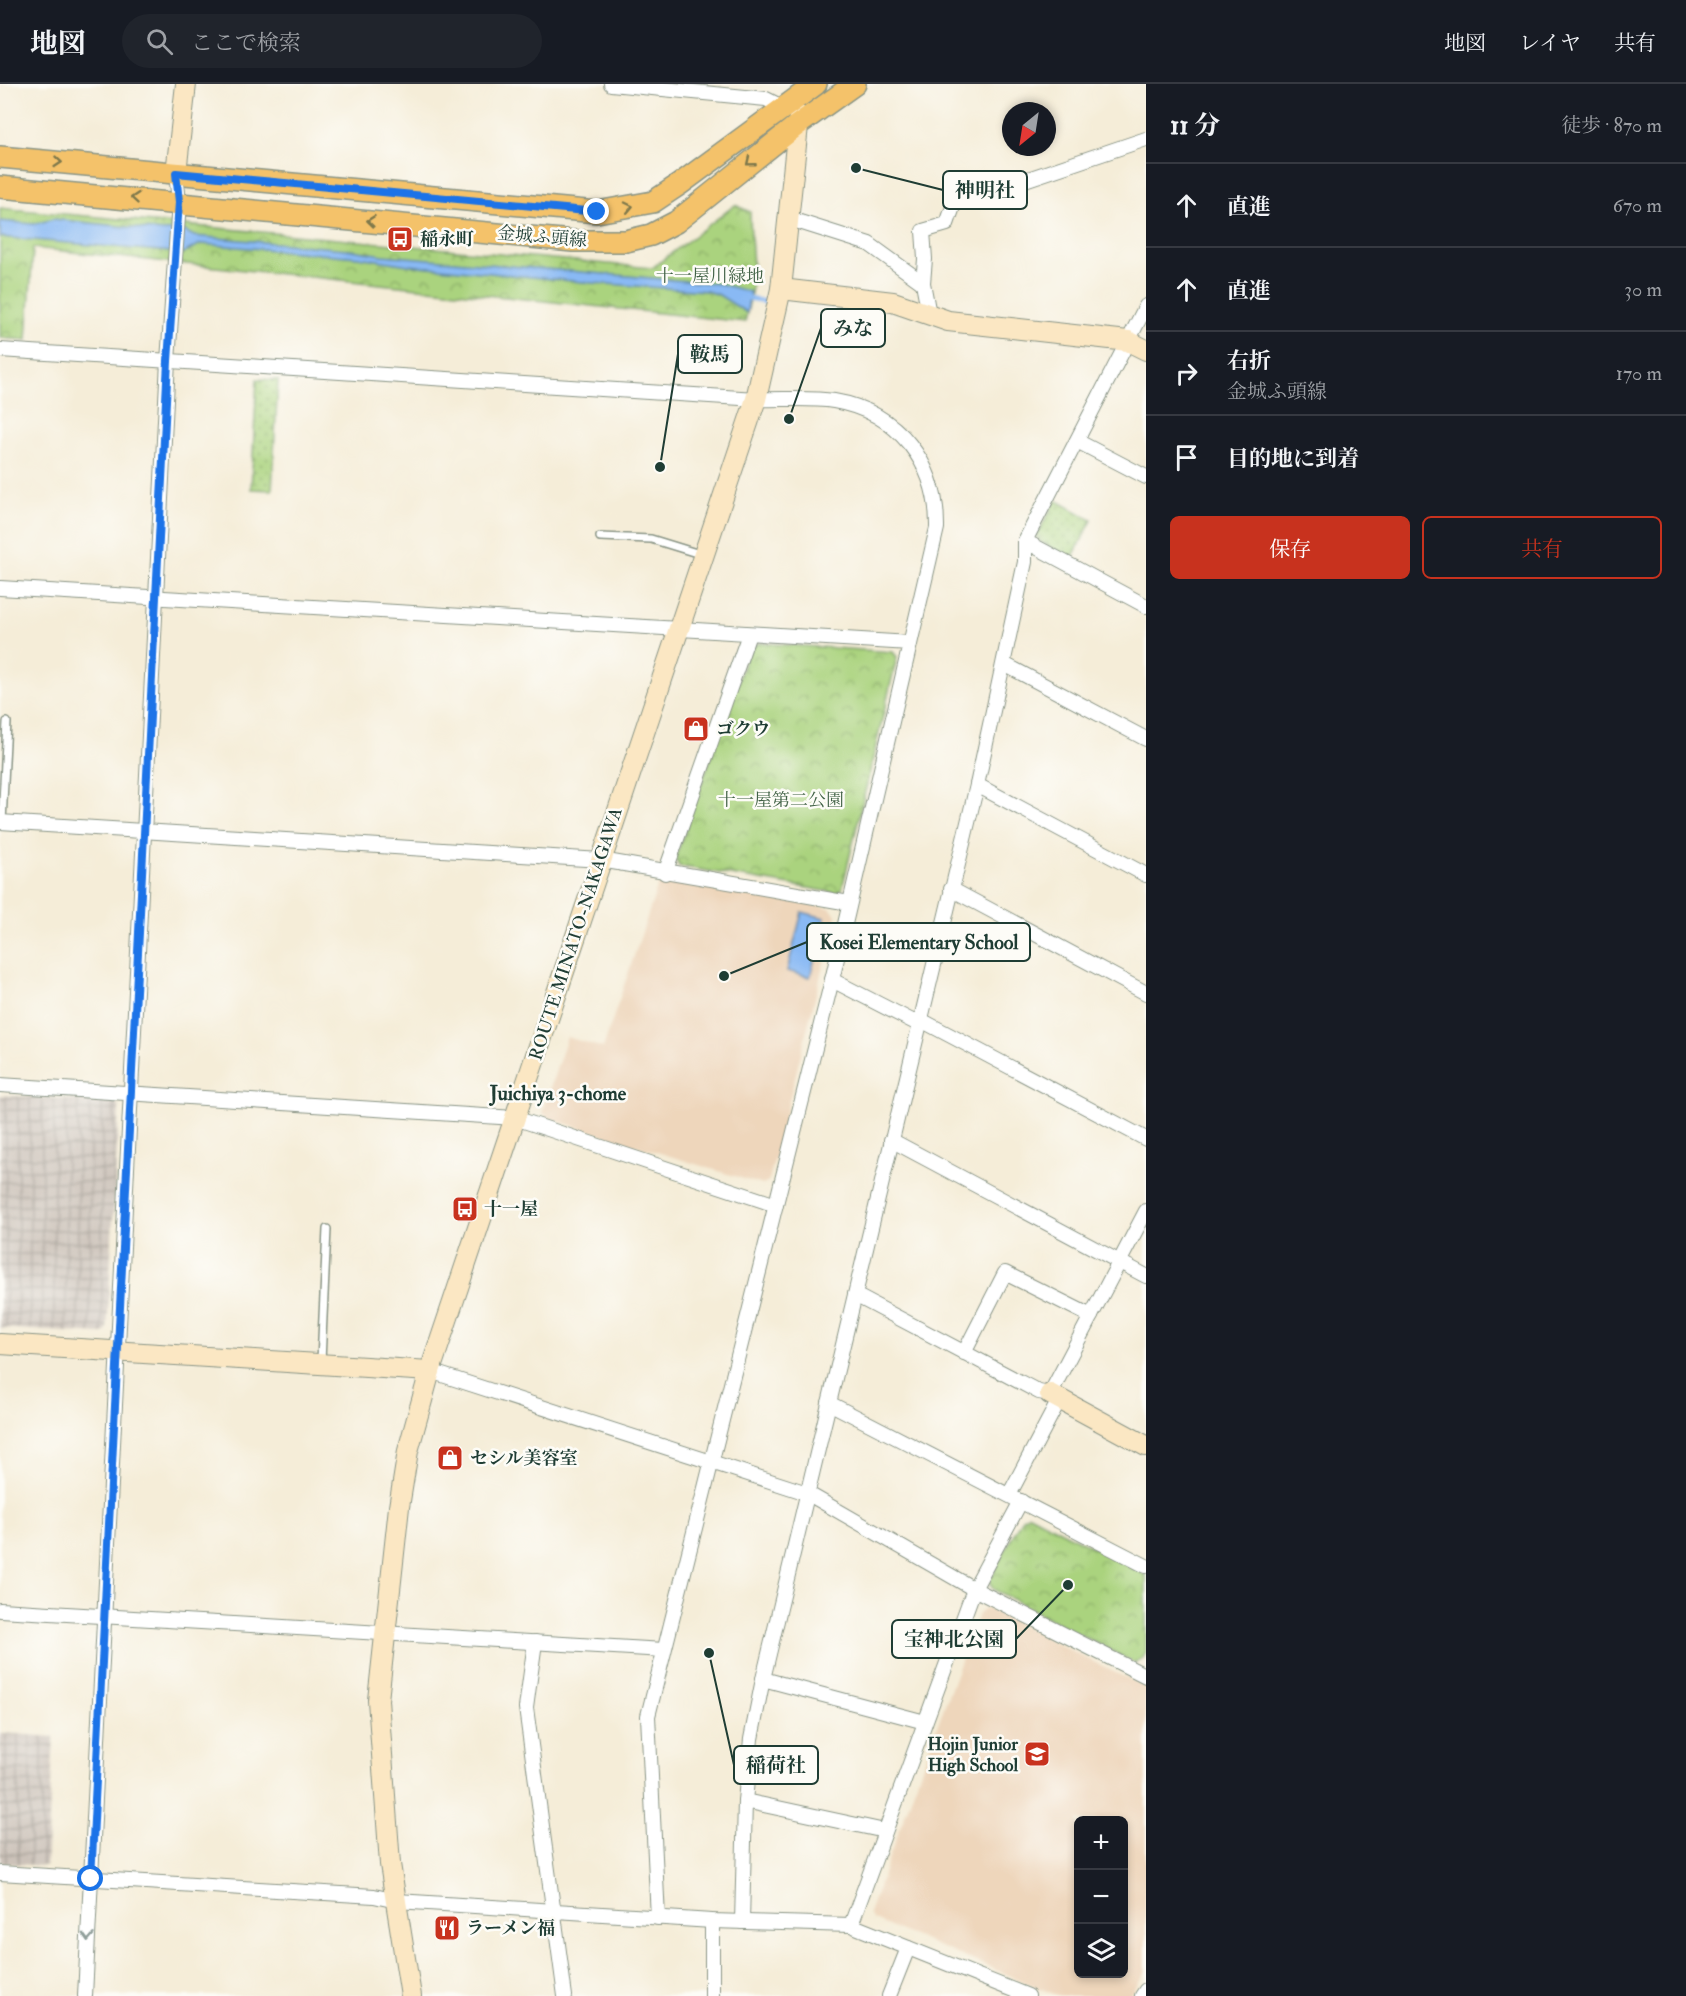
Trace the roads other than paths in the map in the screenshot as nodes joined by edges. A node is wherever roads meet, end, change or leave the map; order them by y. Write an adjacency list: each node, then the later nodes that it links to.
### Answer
1 (186, 84): 8 (main road)
2 (611, 84): 5 (street)
3 (855, 84): 5 (main road, 金城ふ頭線)
4 (810, 86): 5 (main road, 金城ふ頭線)
5 (790, 117): 8 (main road, 金城ふ頭線, one-way to 5); 10 (main road, 金城ふ頭線, one-way to 10); 11 (main road, ROUTE MINATO-NAKAGAWA)
6 (1146, 139): 12 (street)
7 (0, 157): 8 (main road, 金城ふ頭線, one-way to 8)
8 (176, 173): 10 (street)
9 (0, 187): 10 (main road, 金城ふ頭線, one-way to 9)
10 (179, 202): 19 (street)
11 (787, 218): 12 (street); 13 (main road, ROUTE MINATO-NAKAGAWA)
12 (923, 283): 15 (street)
13 (780, 292): 15 (main road); 20 (main road, ROUTE MINATO-NAKAGAWA)
14 (1146, 306): 16 (street)
15 (929, 314): 16 (main road)
16 (1128, 341): 18 (main road); 21 (street)
17 (0, 350): 19 (street)
18 (1146, 350)
19 (168, 361): 20 (street); 27 (street)
20 (756, 399): 25 (main road, ROUTE MINATO-NAKAGAWA); 31 (street)
21 (1077, 441): 22 (street); 24 (street)
22 (1146, 477)
23 (600, 537): 25 (lane)
24 (1025, 541): 28 (street); 32 (street)
25 (704, 555): 29 (main road, ROUTE MINATO-NAKAGAWA)
26 (0, 588): 27 (street)
27 (156, 597): 29 (street); 37 (street)
28 (1146, 606)
29 (680, 629): 30 (street); 38 (main road, ROUTE MINATO-NAKAGAWA)
30 (748, 634): 31 (street); 39 (street)
31 (910, 643): 42 (street)
32 (1004, 664): 34 (street); 35 (street)
33 (7, 722): 36 (lane)
34 (1146, 740)
35 (977, 785): 40 (street); 41 (street)
36 (1, 822): 37 (street)
37 (144, 831): 38 (street); 47 (street)
38 (601, 860): 39 (street); 48 (main road, ROUTE MINATO-NAKAGAWA)
39 (665, 873): 42 (street)
40 (1146, 875)
41 (951, 889): 44 (street); 45 (street)
42 (849, 903): 43 (street)
43 (832, 980): 45 (street); 51 (street)
44 (1146, 993)
45 (919, 1021): 49 (street); 50 (street)
46 (0, 1085): 47 (street)
47 (131, 1094): 48 (street); 59 (street)
48 (515, 1118): 51 (street); 62 (main road, ROUTE MINATO-NAKAGAWA)
49 (1146, 1139)
50 (891, 1140): 54 (street); 56 (street)
51 (776, 1204): 66 (street)
52 (1146, 1211): 54 (street)
53 (327, 1229): 61 (lane)
54 (1119, 1262): 55 (street); 57 (street)
55 (1146, 1276)
56 (855, 1295): 60 (street); 64 (street)
57 (1091, 1316): 60 (street); 63 (street)
58 (0, 1344): 59 (main road)
59 (118, 1352): 61 (main road); 72 (street)
60 (964, 1353): 63 (street)
61 (321, 1364): 62 (main road)
62 (430, 1371): 66 (street); 73 (main road, ROUTE MINATO-NAKAGAWA)
63 (1054, 1397): 65 (main road); 68 (street)
64 (829, 1403): 67 (street); 68 (street)
65 (1146, 1446)
66 (712, 1460): 67 (street); 75 (street)
67 (807, 1493): 70 (street); 77 (street)
68 (1015, 1498): 69 (street); 70 (street)
69 (1146, 1566)
70 (974, 1589): 76 (street); 78 (street)
71 (0, 1610): 72 (street)
72 (104, 1617): 73 (street); 82 (street)
73 (384, 1633): 74 (street); 83 (main road, ROUTE MINATO-NAKAGAWA)
74 (536, 1642): 75 (street); 84 (street)
75 (664, 1650): 85 (street)
76 (1144, 1671)
77 (763, 1679): 78 (street); 79 (street)
78 (925, 1722): 80 (street)
79 (745, 1801): 80 (street); 87 (street)
80 (885, 1831): 88 (street)
81 (0, 1873): 82 (street)
82 (91, 1879): 83 (street); 91 (street, one-way to 91)
83 (397, 1901): 84 (street); 92 (main road, ROUTE MINATO-NAKAGAWA)
84 (553, 1911): 85 (street); 93 (street)
85 (658, 1918): 86 (street)
86 (712, 1921): 87 (street); 94 (street)
87 (742, 1922): 88 (street)
88 (851, 1925): 89 (street)
89 (908, 1948): 95 (street); 96 (street)
90 (1146, 1990): 97 (street)
91 (85, 1996)
92 (411, 1996)
93 (565, 1996)
94 (712, 1996)
95 (889, 1996)
96 (1028, 1996)
97 (1142, 1996)

